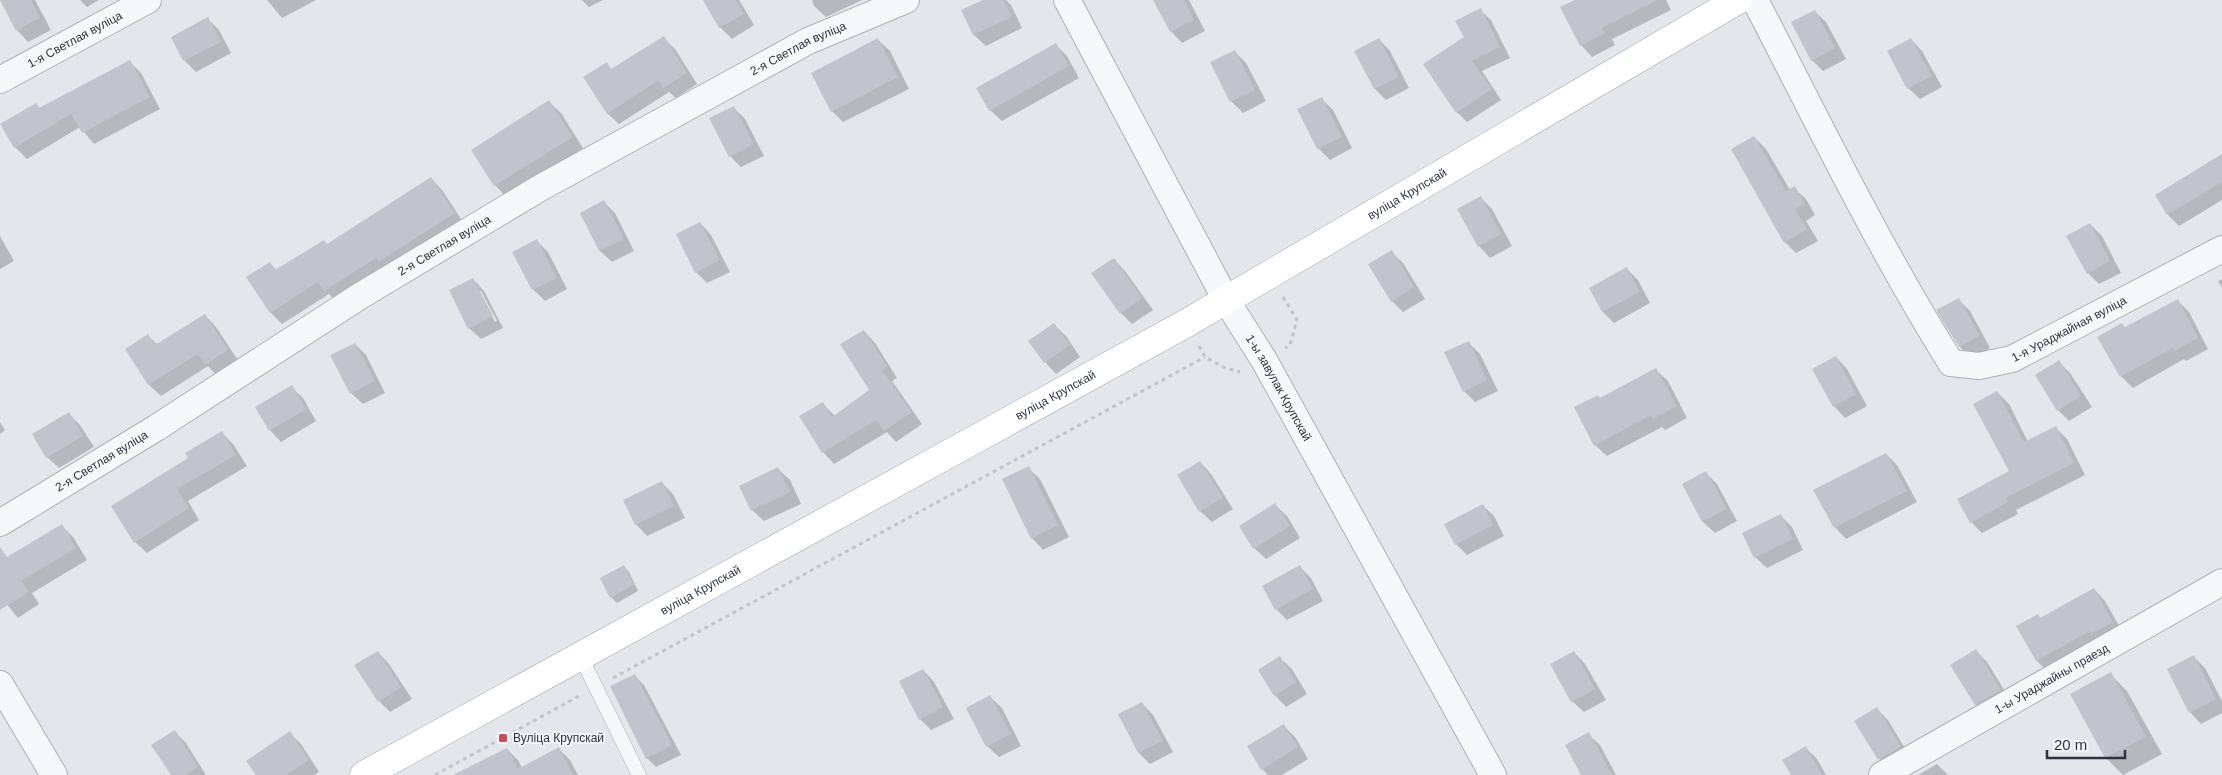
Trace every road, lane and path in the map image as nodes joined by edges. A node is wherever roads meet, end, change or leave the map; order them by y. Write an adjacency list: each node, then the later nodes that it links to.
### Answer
1 (148, 0): 6 (street, 1-я Светлая вуліца)
2 (906, 0): 10 (street, 2-я Светлая вуліца)
3 (1067, 0): 8 (street, 1-ы завулак Крупскай)
4 (1738, 0): 8 (main road, вуліца Крупскай)
5 (1755, 0): 7 (street, 1-я Ураджайная вуліца)
6 (0, 80)
7 (2222, 249)
8 (1226, 300): 12 (main road, вуліца Крупскай); 19 (street, 1-ы завулак Крупскай)
9 (1206, 357): 14 (path)
10 (0, 523)
11 (2222, 582): 20 (street, 1-ы Ураджайны праезд)
12 (580, 656): 14 (lane); 16 (main road, вуліца Крупскай)
13 (0, 684): 15 (street)
14 (596, 687): 17 (path); 18 (lane)
15 (54, 775)
16 (364, 775)
17 (435, 775)
18 (640, 775)
19 (1493, 775)
20 (1882, 775)

